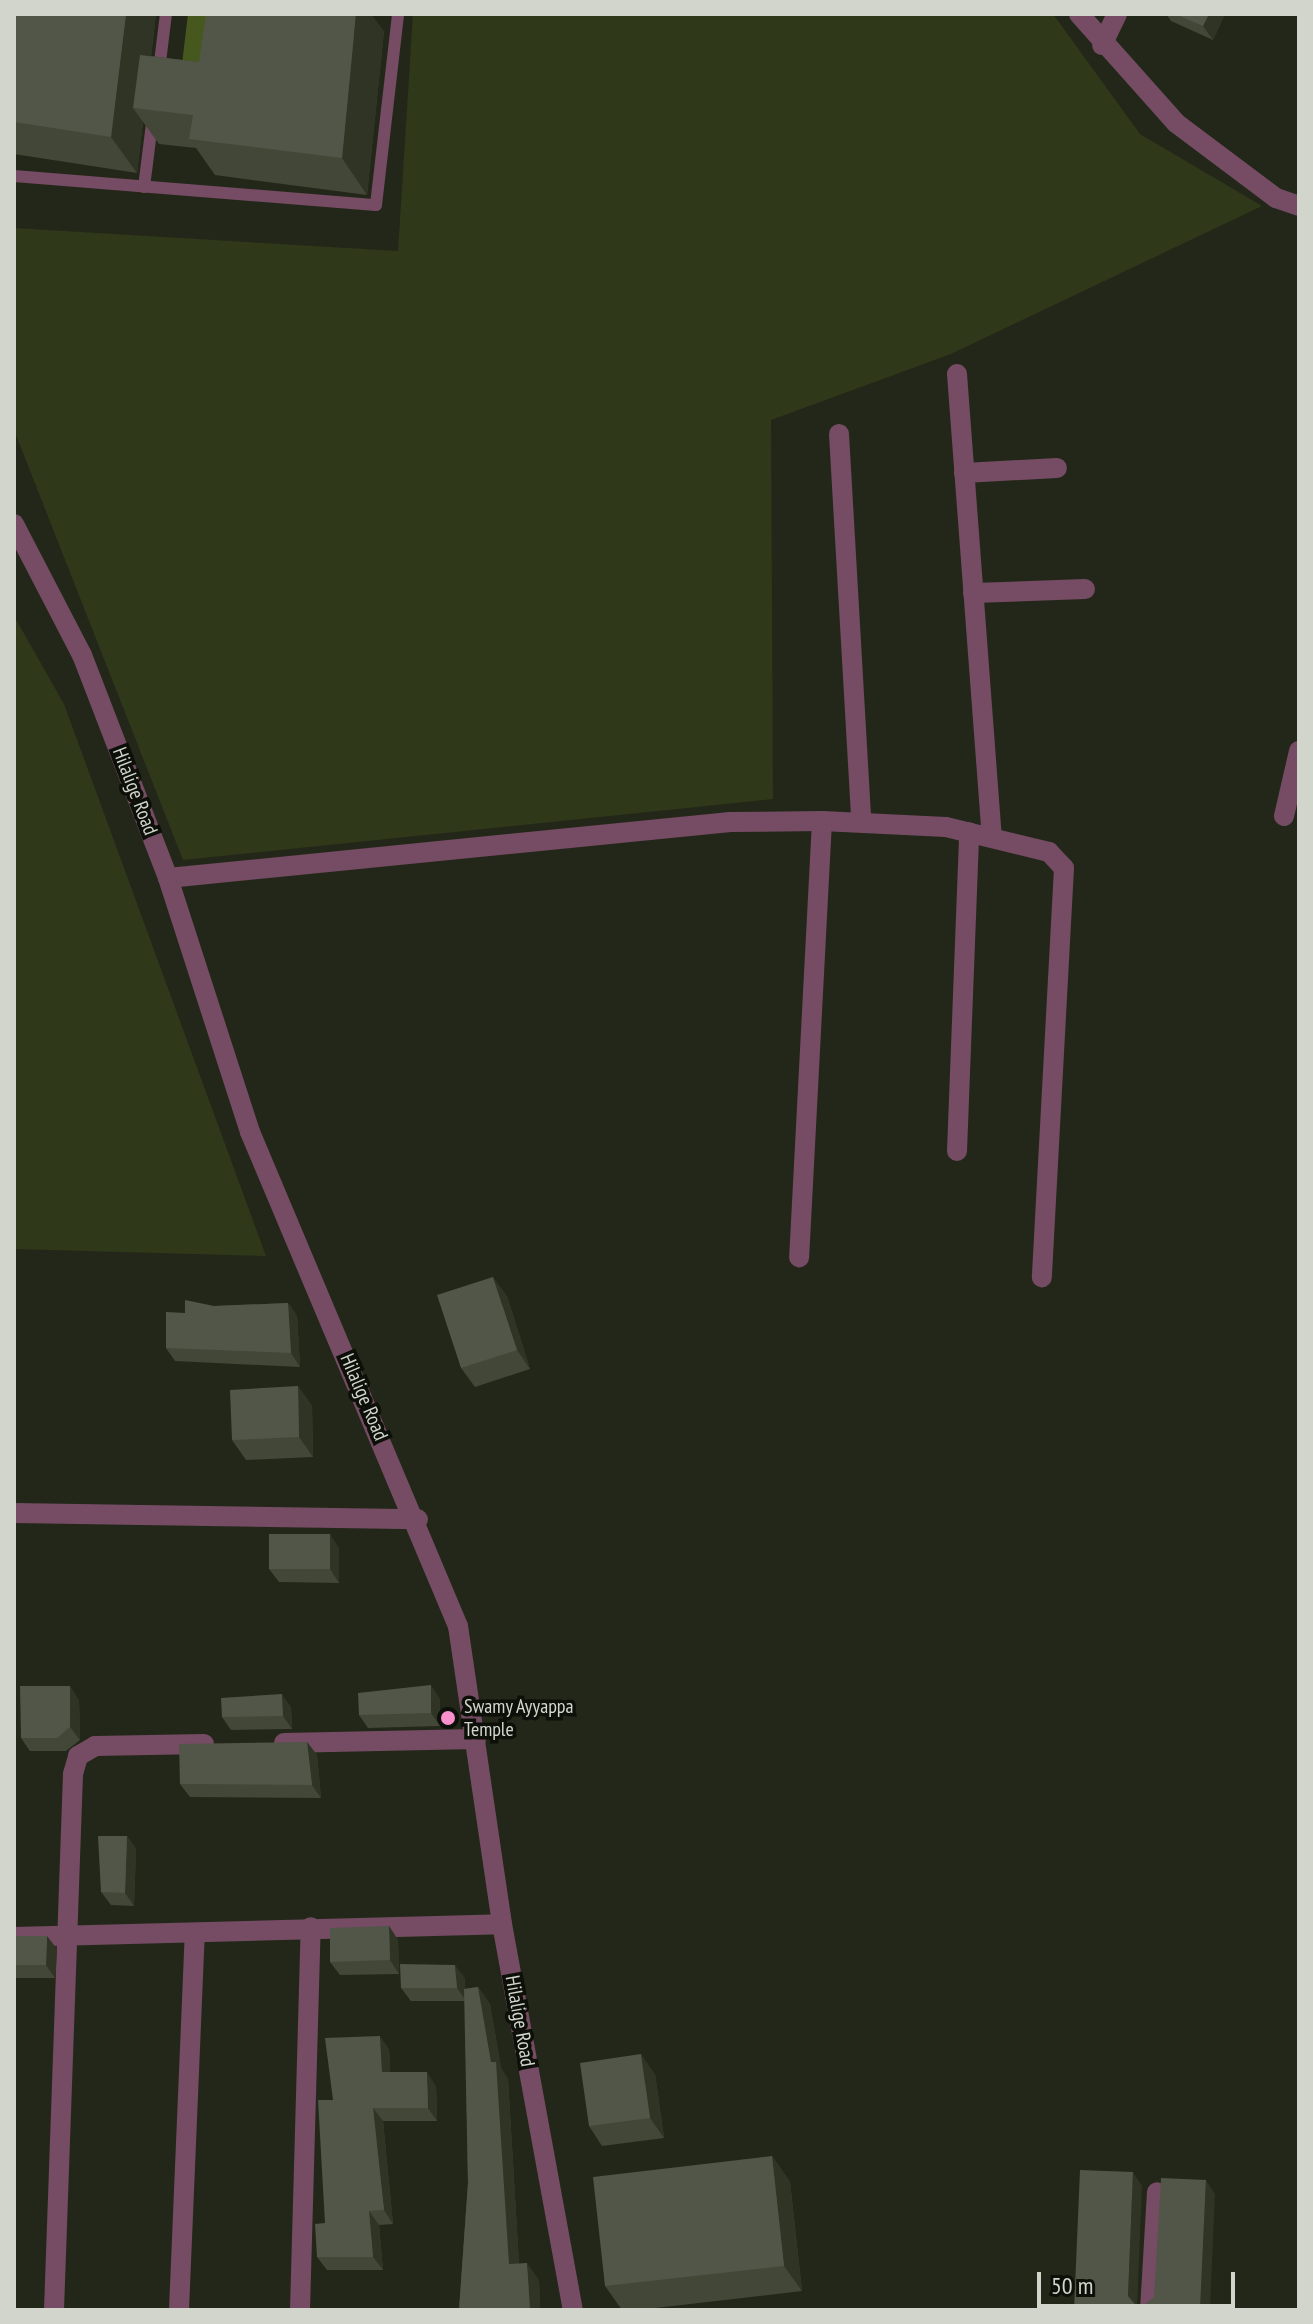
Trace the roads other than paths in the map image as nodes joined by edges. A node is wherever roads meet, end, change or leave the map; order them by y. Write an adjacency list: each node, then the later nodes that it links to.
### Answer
1 (166, 14): 7 (lane)
2 (398, 14): 7 (lane)
3 (1079, 14): 5 (street)
4 (1117, 14): 5 (street)
5 (1102, 45): 8 (street)
6 (14, 176): 7 (lane)
7 (144, 187)
8 (1299, 206)
9 (957, 374): 12 (street)
10 (839, 434): 18 (street)
11 (1057, 468): 12 (street)
12 (964, 473): 15 (street)
13 (14, 524): 22 (street, Hilalige Road)
14 (1085, 589): 15 (street)
15 (973, 593): 21 (street)
16 (1299, 751): 17 (street)
17 (1284, 816)
18 (861, 817): 19 (street); 20 (street)
19 (822, 821): 22 (street); 24 (street)
20 (969, 832): 21 (street); 23 (street)
21 (992, 838): 25 (street)
22 (168, 878): 27 (street, Hilalige Road)
23 (957, 1151)
24 (799, 1257)
25 (1042, 1277)
26 (14, 1513): 27 (street)
27 (418, 1519): 28 (street, Hilalige Road)
28 (476, 1739): 30 (street); 31 (street, Hilalige Road)
29 (222, 1744): 35 (street)
30 (254, 1744)
31 (502, 1924): 32 (street); 40 (street, Hilalige Road)
32 (311, 1927): 33 (street); 39 (street)
33 (195, 1933): 35 (street); 38 (street)
34 (14, 1937): 35 (street)
35 (69, 1937): 37 (street)
36 (1157, 2192): 41 (street)
37 (54, 2310)
38 (179, 2310)
39 (300, 2310)
40 (573, 2310)
41 (1150, 2310)

